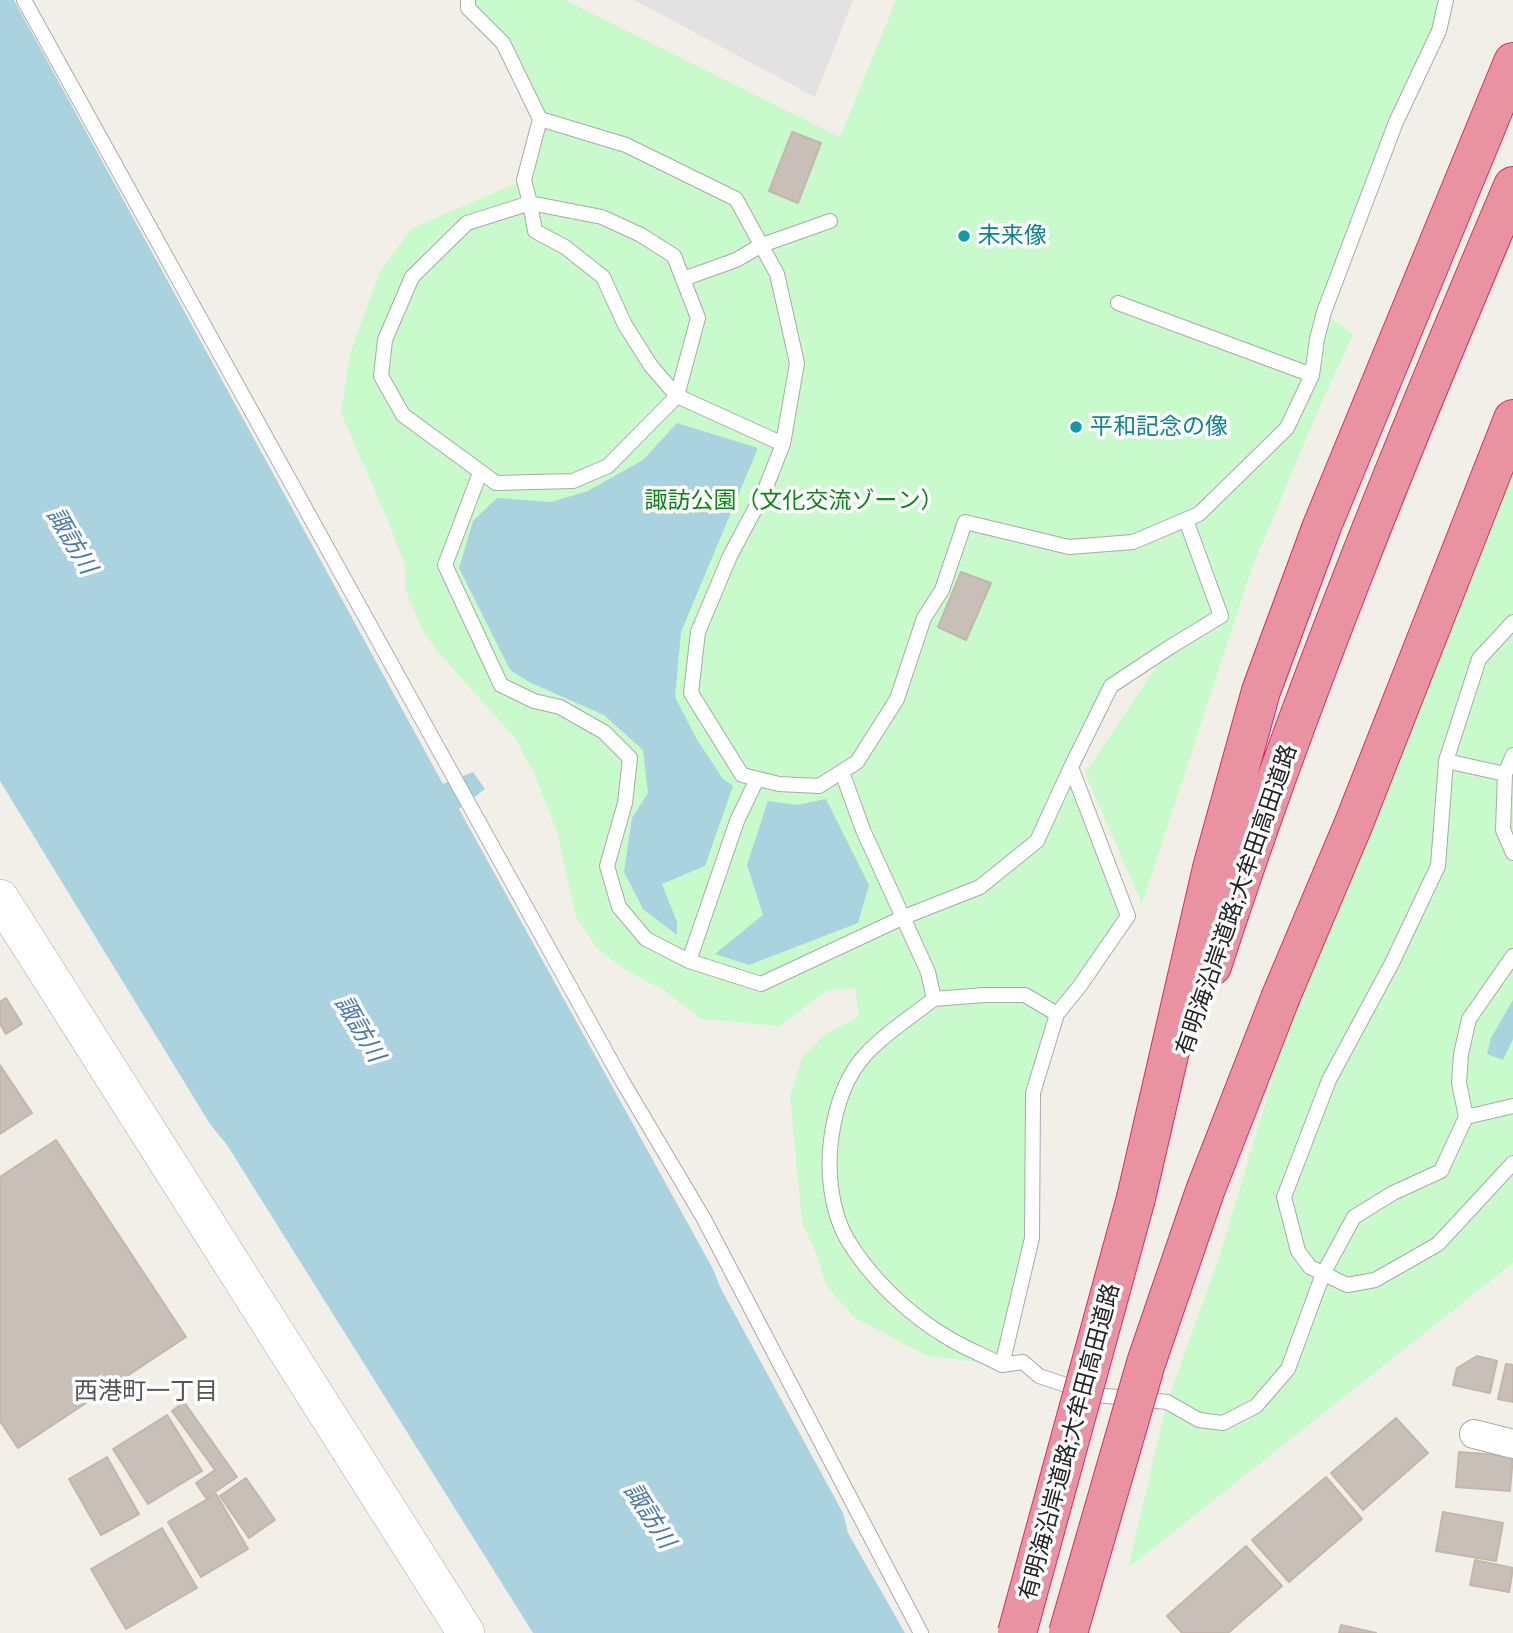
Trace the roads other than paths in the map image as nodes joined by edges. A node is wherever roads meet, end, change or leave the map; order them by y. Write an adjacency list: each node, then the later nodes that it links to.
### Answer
1 (24, 0): 41 (lane)
2 (468, 0): 5 (lane)
3 (1446, 0): 12 (lane)
4 (1513, 62): 35 (highway)
5 (540, 120): 7 (lane); 9 (lane)
6 (1513, 186): 35 (highway, 有明海沿岸道路;大牟田高田道路)
7 (530, 203): 10 (lane); 13 (lane); 16 (lane)
8 (830, 221): 9 (lane)
9 (762, 245): 10 (lane); 15 (lane)
10 (683, 279): 13 (lane)
11 (1118, 303): 12 (lane)
12 (1312, 375): 17 (lane)
13 (677, 396): 15 (lane); 16 (lane)
14 (1513, 419): 43 (highway, bridge)
15 (783, 444): 24 (lane)
16 (480, 473): 29 (lane)
17 (1186, 520): 21 (lane); 22 (lane)
18 (1513, 622): 20 (lane)
19 (1513, 755): 23 (lane)
20 (1446, 761): 23 (lane); 36 (lane)
21 (1070, 767): 27 (lane); 31 (lane)
22 (842, 772): 24 (lane); 27 (lane)
23 (1505, 774): 25 (lane)
24 (757, 779): 29 (lane)
25 (1513, 853)
26 (0, 898): 40 (street)
27 (904, 918): 29 (lane); 30 (lane)
28 (1513, 956): 33 (lane)
29 (689, 961)
30 (934, 999): 31 (lane); 37 (lane)
31 (1057, 1014): 37 (lane)
32 (1513, 1106): 33 (lane)
33 (1466, 1117): 36 (lane)
34 (1513, 1163): 36 (lane)
35 (1136, 1198): 42 (highway, 有明海沿岸道路;大牟田高田道路, bridge)
36 (1323, 1274): 37 (lane)
37 (1002, 1365)
38 (1474, 1434): 39 (street)
39 (1513, 1444)
40 (466, 1633)
41 (921, 1633)
42 (1017, 1633)
43 (1068, 1633)

